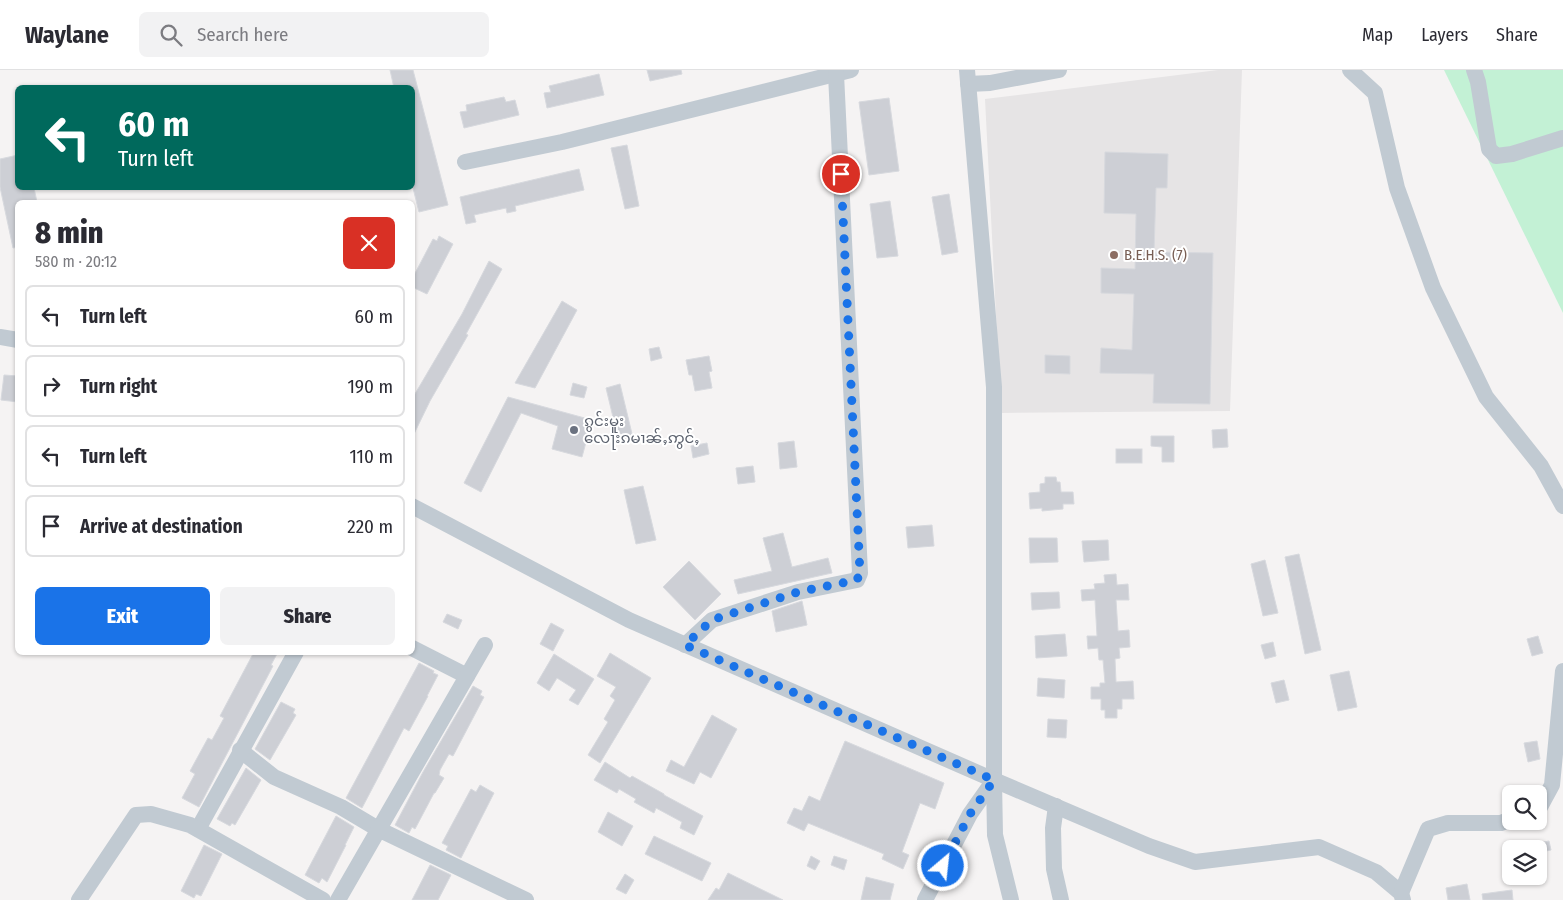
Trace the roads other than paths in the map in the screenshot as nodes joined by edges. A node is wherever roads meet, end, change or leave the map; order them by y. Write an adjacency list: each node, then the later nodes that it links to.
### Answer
1 (1059, 70): 5 (street)
2 (1350, 70): 10 (street)
3 (1474, 70): 6 (street)
4 (844, 72): 7 (street); 13 (street)
5 (968, 77): 19 (street)
6 (1563, 138)
7 (465, 162)
8 (0, 337): 9 (street)
9 (15, 340)
10 (1563, 506)
11 (415, 508): 13 (street)
12 (485, 645): 17 (street)
13 (685, 645): 19 (street)
14 (415, 650): 17 (street)
15 (294, 655): 18 (street)
16 (1563, 672): 20 (street)
17 (467, 676): 24 (street)
18 (240, 750): 23 (street); 24 (street)
19 (994, 780): 21 (street); 30 (street); 31 (street)
20 (1547, 794)
21 (1056, 806): 25 (street); 32 (street)
22 (1502, 823): 25 (street)
23 (198, 829): 26 (street); 27 (street)
24 (378, 829): 28 (street); 29 (street)
25 (1402, 896)
26 (79, 900)
27 (323, 900)
28 (338, 900)
29 (526, 900)
30 (925, 900)
31 (1011, 900)
32 (1061, 900)

